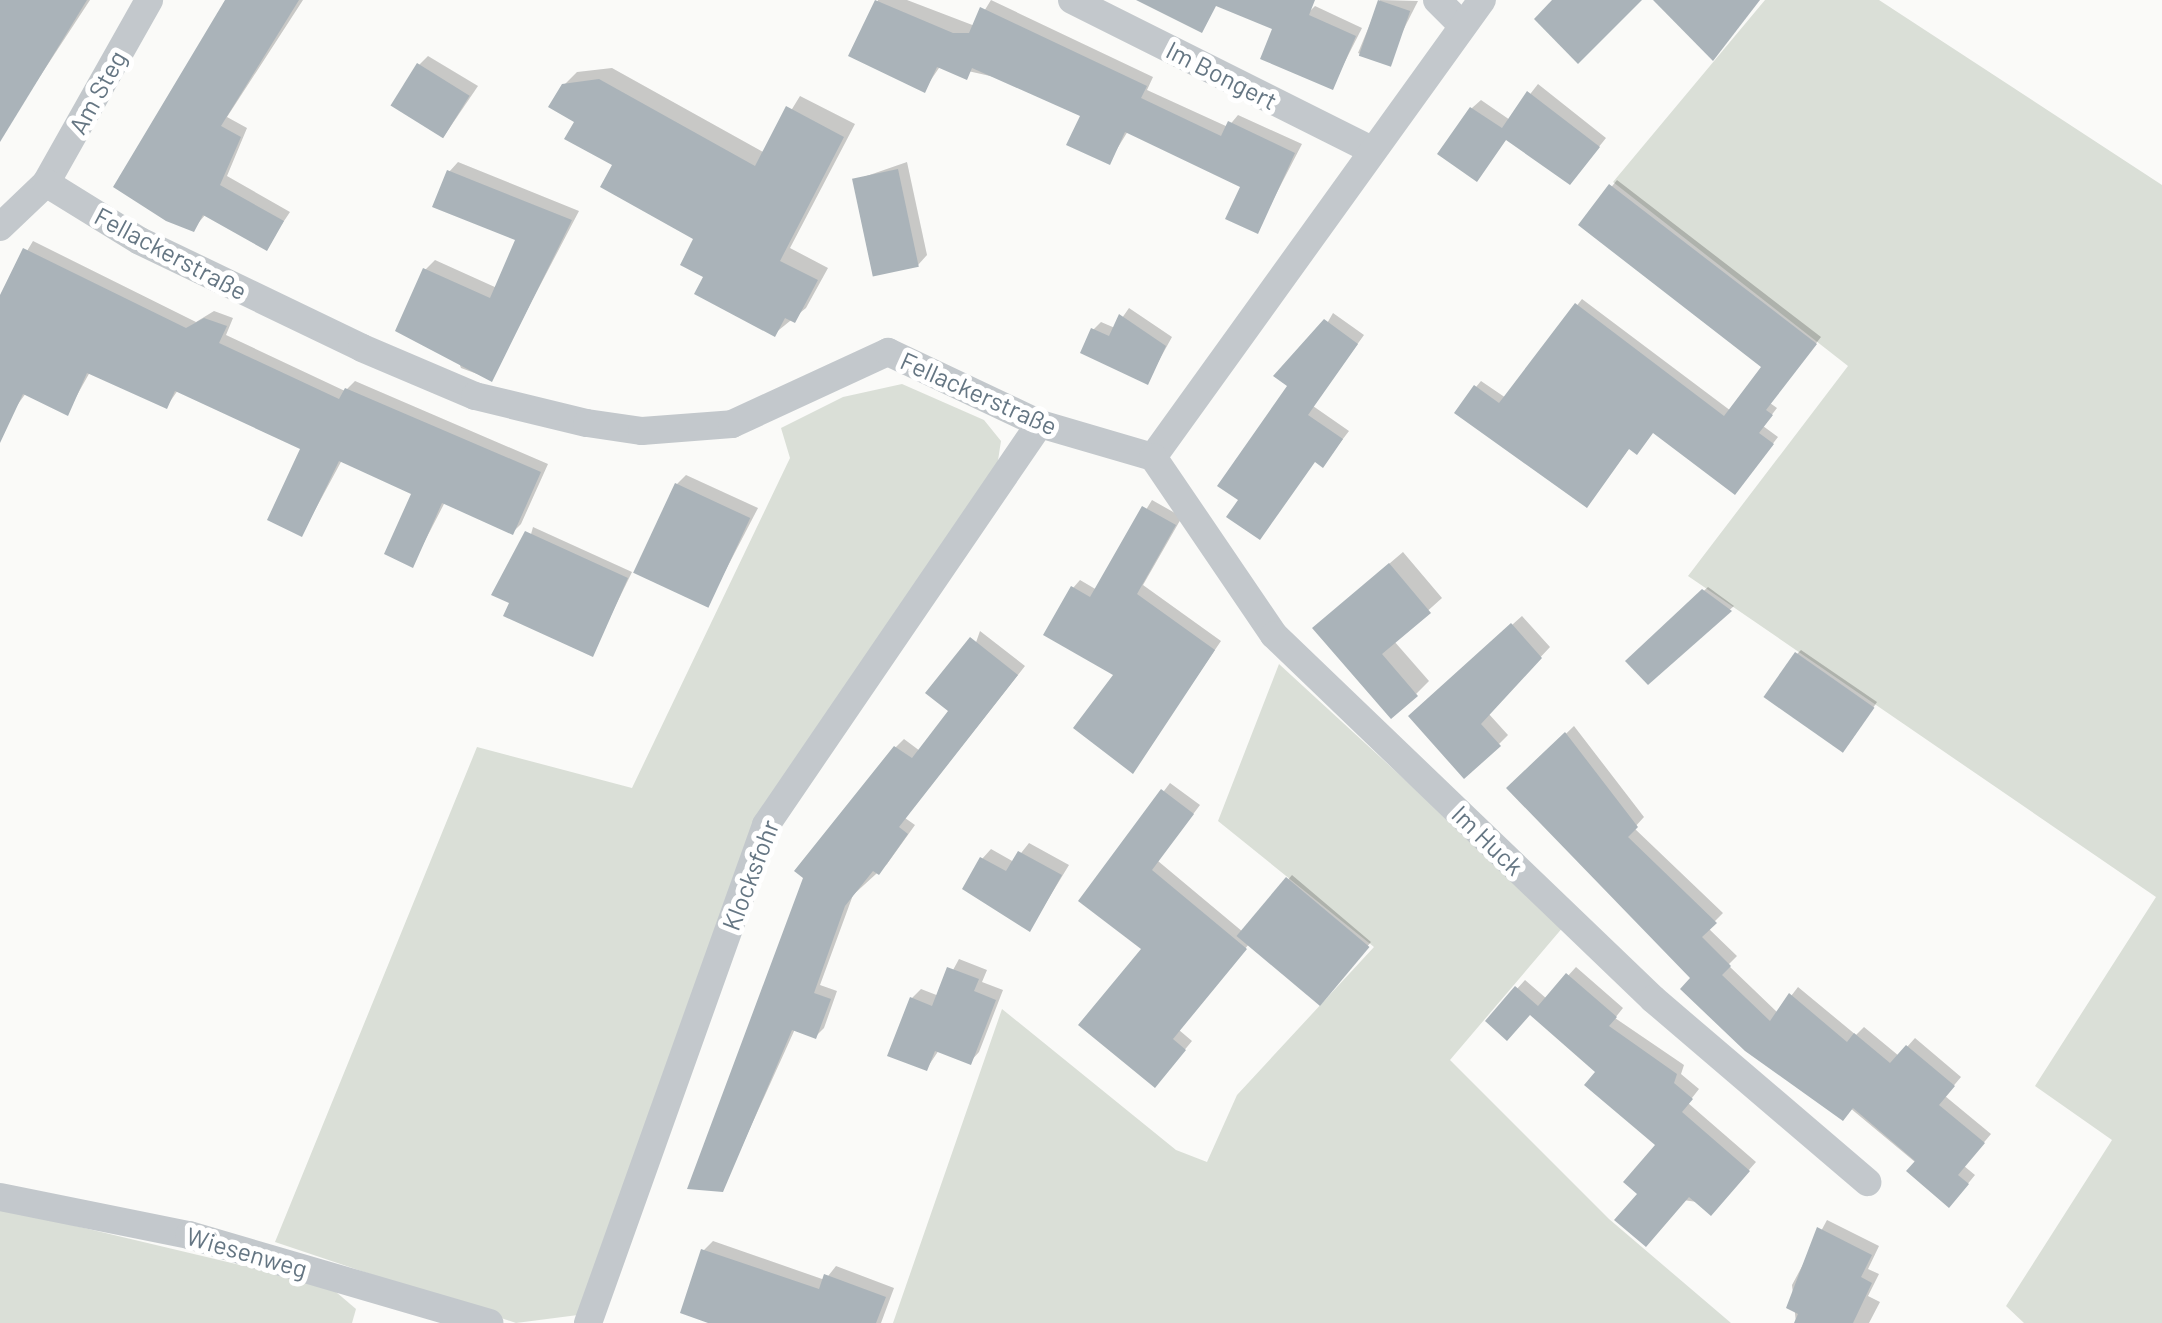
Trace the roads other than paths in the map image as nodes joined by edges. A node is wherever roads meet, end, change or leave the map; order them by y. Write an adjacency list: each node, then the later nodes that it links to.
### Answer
1 (148, 0): 7 (street, Am Steg)
2 (1072, 0): 6 (street, Im Bongert)
3 (1437, 0): 5 (street)
4 (1482, 0): 5 (street)
5 (1462, 25): 6 (street)
6 (1372, 150): 10 (street)
7 (46, 183): 8 (street); 9 (street, Fellackerstraße)
8 (0, 226)
9 (1040, 424): 10 (street, Fellackerstraße); 14 (street, Klocksfohr)
10 (1153, 457): 11 (street, Im Huck)
11 (1867, 1182)
12 (0, 1197): 13 (street, Wiesenweg)
13 (489, 1323)
14 (588, 1323)

